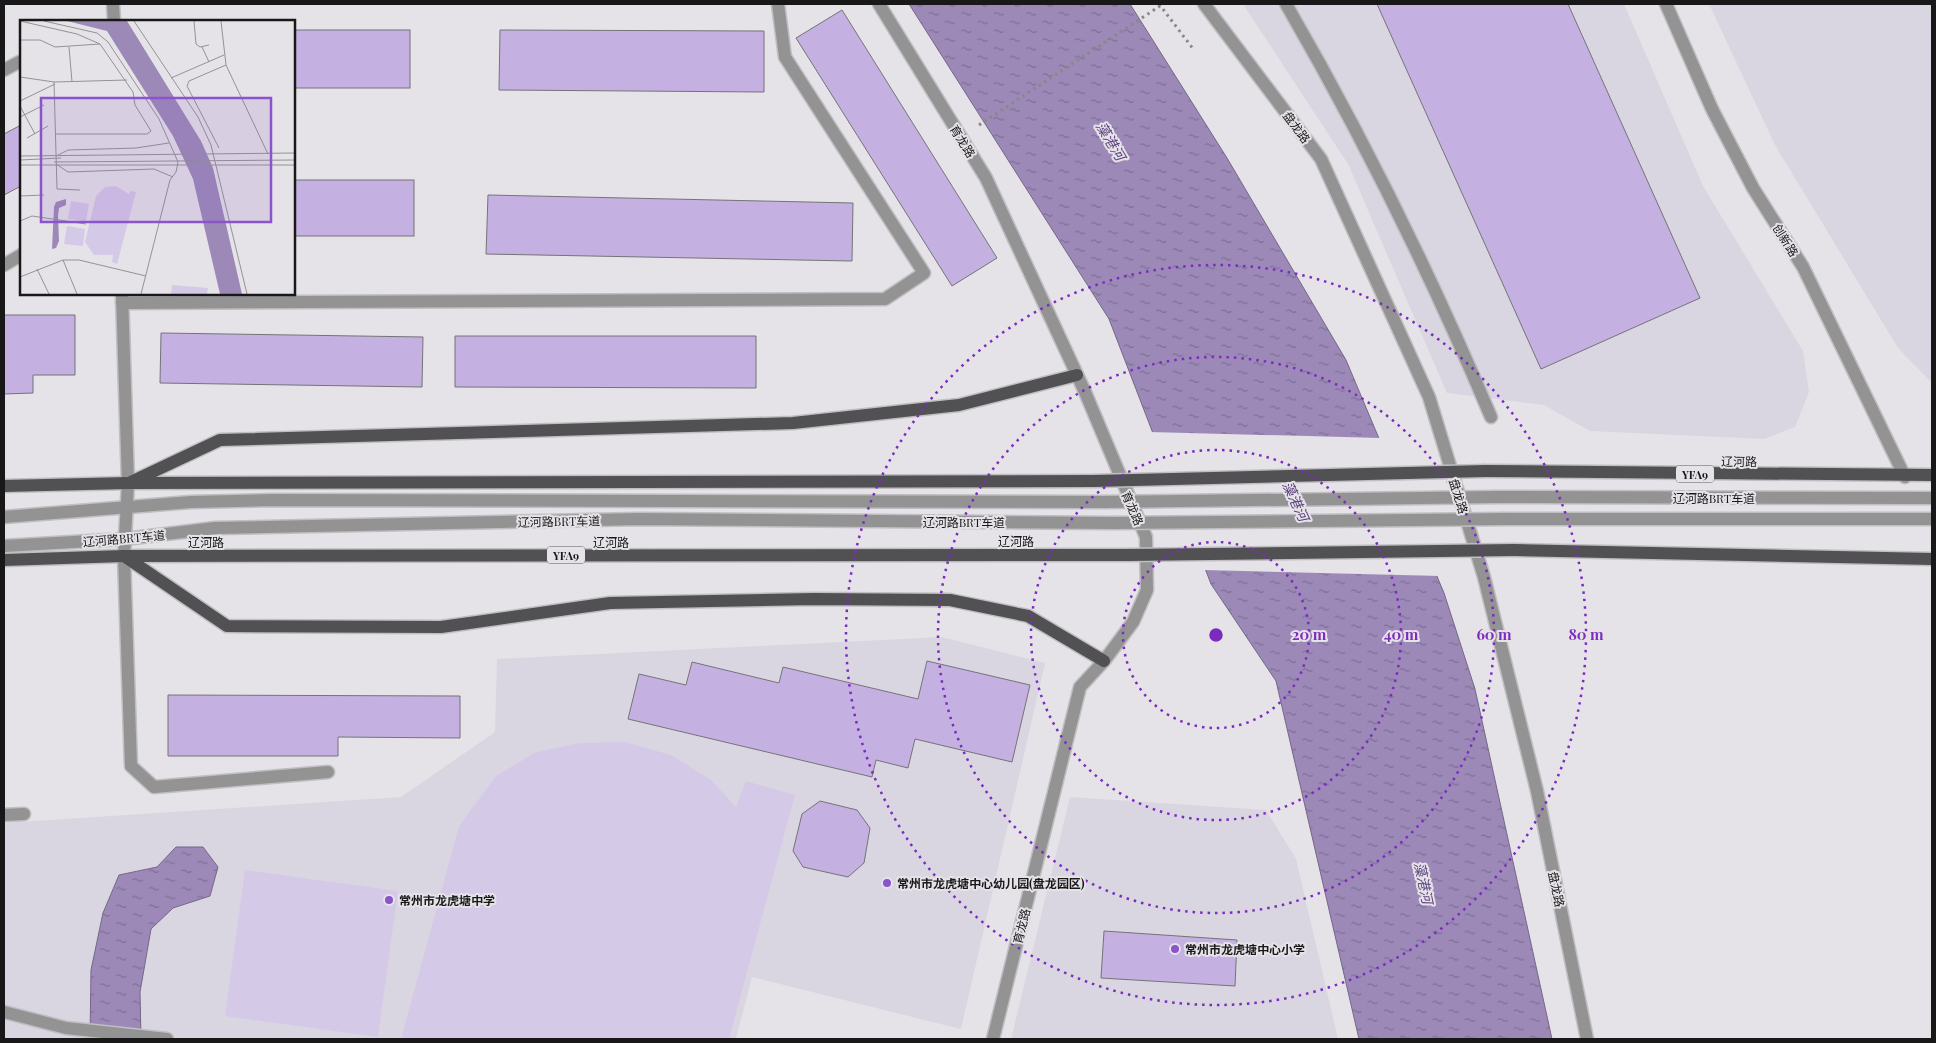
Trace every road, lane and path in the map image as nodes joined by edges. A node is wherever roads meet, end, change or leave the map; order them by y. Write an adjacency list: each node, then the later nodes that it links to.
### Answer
1 (113, 4): 8 (street)
2 (778, 4): 15 (street)
3 (878, 4): 16 (street, 育龙路)
4 (1204, 4): 38 (street, 盘龙路)
5 (1286, 4): 17 (street)
6 (1666, 4): 19 (street, 创新路)
7 (1159, 5): 9 (path); 12 (path)
8 (114, 20)
9 (1194, 50)
10 (19, 62): 11 (street)
11 (4, 70)
12 (975, 128)
13 (20, 256): 14 (street)
14 (4, 265)
15 (122, 298): 20 (street)
16 (1077, 375): 20 (main road); 31 (street, 育龙路)
17 (1491, 417)
18 (1932, 475): 19 (main road, 辽河路 / YFA9)
19 (1905, 476): 20 (main road, 辽河路 / YFA9, bridge)
20 (128, 483): 21 (main road, YFA9); 23 (street)
21 (4, 486)
22 (1932, 498): 23 (street, 辽河路BRT车道, bridge)
23 (126, 508): 24 (street, 辽河路BRT车道); 26 (street)
24 (4, 516)
25 (1932, 519): 26 (street, 辽河路BRT车道, bridge)
26 (125, 539): 27 (street, 辽河路BRT车道); 28 (street)
27 (4, 546)
28 (124, 556): 29 (main road, 辽河路 / YFA9, bridge); 30 (main road, 辽河路 / YFA9); 31 (main road); 32 (street)
29 (1932, 559)
30 (4, 560)
31 (1104, 661): 37 (street, 育龙路)
32 (328, 772)
33 (24, 814): 34 (street)
34 (4, 815)
35 (4, 1012): 36 (street)
36 (167, 1039)
37 (993, 1039)
38 (1588, 1039)

